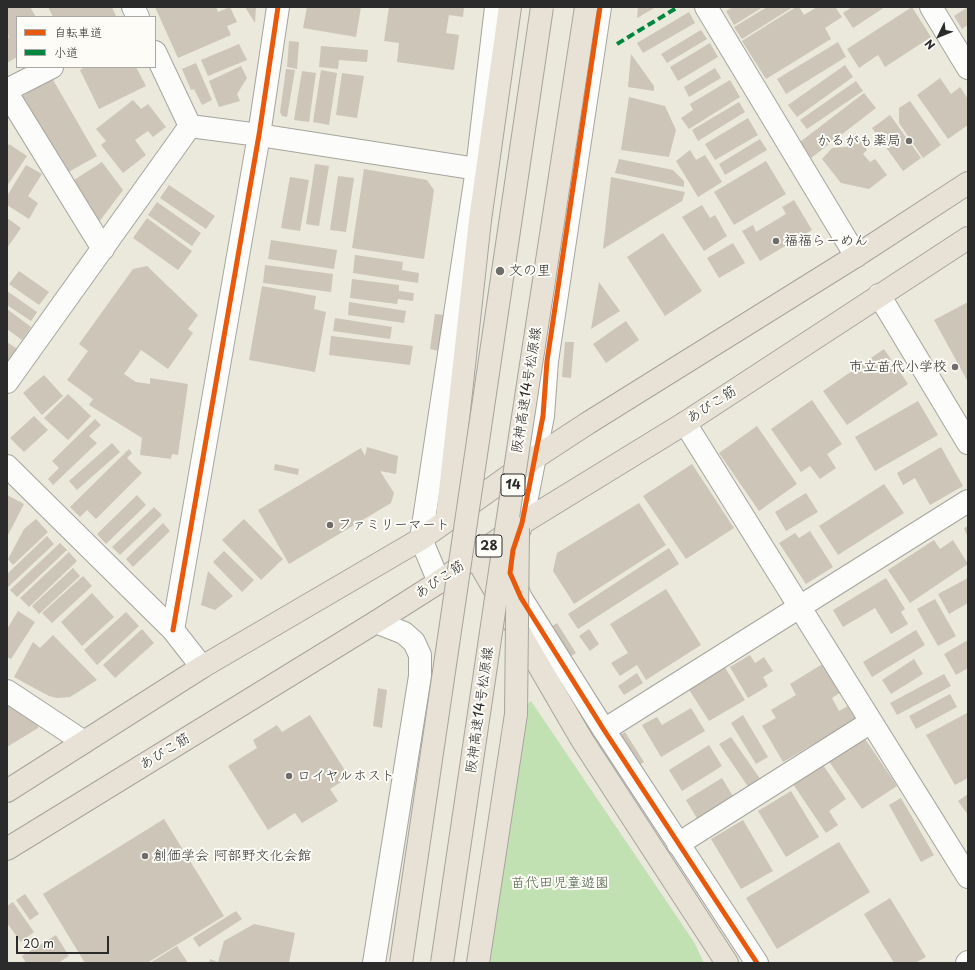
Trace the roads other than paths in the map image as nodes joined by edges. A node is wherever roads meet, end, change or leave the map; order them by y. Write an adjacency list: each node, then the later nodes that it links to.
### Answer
1 (133, 7): 10 (street)
2 (278, 7): 17 (street)
3 (496, 7): 18 (street)
4 (510, 7): 31 (main road)
5 (542, 7): 49 (main road, bridge)
6 (586, 7): 26 (main road, 阪神高速14号松原線 / 14, bridge)
7 (600, 7): 28 (street)
8 (706, 7): 22 (street)
9 (931, 7): 13 (street)
10 (138, 16)
11 (156, 54): 16 (street)
12 (50, 68): 14 (street)
13 (968, 68)
14 (7, 91): 15 (street)
15 (12, 120): 21 (street)
16 (190, 126): 17 (street); 21 (street)
17 (259, 135): 18 (street); 38 (street)
18 (477, 169): 33 (street)
19 (968, 183): 22 (main road)
20 (968, 238): 23 (main road, あびこ筋 / 28)
21 (103, 249): 24 (street)
22 (856, 256): 28 (main road)
23 (879, 295): 25 (main road, あびこ筋 / 28); 27 (street)
24 (7, 382)
25 (685, 423): 32 (main road, あびこ筋 / 28); 36 (street)
26 (519, 442): 50 (main road, 阪神高速14号松原線 / 14, bridge); 51 (main road, bridge)
27 (968, 443)
28 (533, 459): 31 (main road); 32 (street)
29 (7, 466): 38 (street)
30 (968, 501): 36 (street)
31 (447, 519): 33 (main road)
32 (522, 523): 34 (main road, あびこ筋 / 28); 42 (street)
33 (421, 539): 35 (street); 39 (main road)
34 (475, 556): 35 (main road, あびこ筋 / 28); 52 (main road)
35 (439, 582): 37 (main road, あびこ筋 / 28)
36 (800, 607): 41 (street); 42 (street)
37 (376, 622): 46 (main road, あびこ筋 / 28); 48 (street)
38 (173, 630): 39 (street)
39 (202, 668): 43 (main road)
40 (7, 691): 43 (street)
41 (871, 722): 45 (street); 47 (street)
42 (604, 730): 45 (street)
43 (84, 742): 44 (main road)
44 (7, 791)
45 (678, 844): 53 (street)
46 (7, 849)
47 (968, 877)
48 (374, 963)
49 (401, 963)
50 (442, 963)
51 (478, 963)
52 (727, 963)
53 (757, 963)

